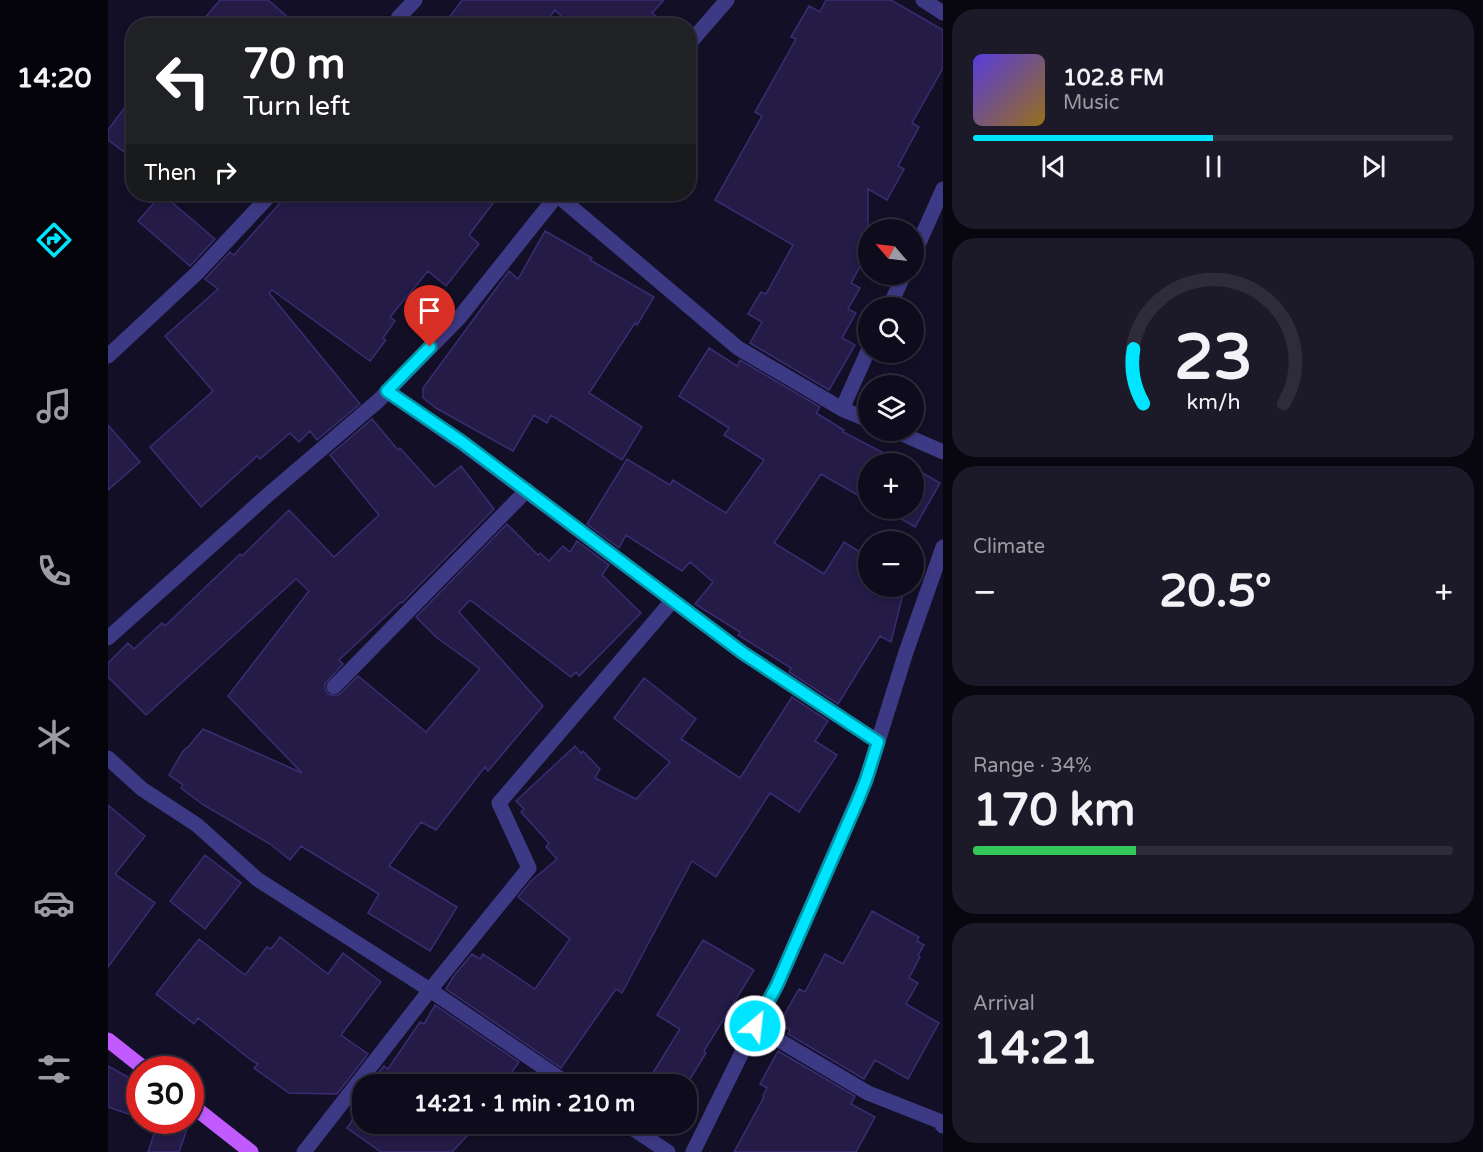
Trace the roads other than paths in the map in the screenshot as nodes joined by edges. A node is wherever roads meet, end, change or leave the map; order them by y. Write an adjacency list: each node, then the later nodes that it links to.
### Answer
1 (415, 0): 5 (street)
2 (727, 0): 6 (street)
3 (923, 0): 4 (street)
4 (943, 13)
5 (398, 18)
6 (696, 36)
7 (943, 189): 11 (street)
8 (264, 201): 12 (street)
9 (552, 201): 14 (street)
10 (566, 201): 15 (street)
11 (924, 232)
12 (108, 356)
13 (863, 363): 15 (street)
14 (387, 391): 19 (street); 22 (street)
15 (842, 409): 16 (street)
16 (858, 416)
17 (918, 441): 18 (street)
18 (943, 452)
19 (527, 490): 21 (street); 23 (street)
20 (943, 547): 24 (street)
21 (673, 600): 24 (street); 26 (street)
22 (108, 638)
23 (334, 687)
24 (878, 742): 27 (street)
25 (108, 758): 26 (street)
26 (430, 990): 30 (street); 35 (street)
27 (755, 1026): 32 (street); 37 (street)
28 (108, 1040): 29 (main road)
29 (128, 1056)
30 (553, 1074)
31 (204, 1115): 34 (main road)
32 (943, 1126)
33 (641, 1134): 36 (street)
34 (251, 1152)
35 (304, 1152)
36 (668, 1152)
37 (693, 1152)

